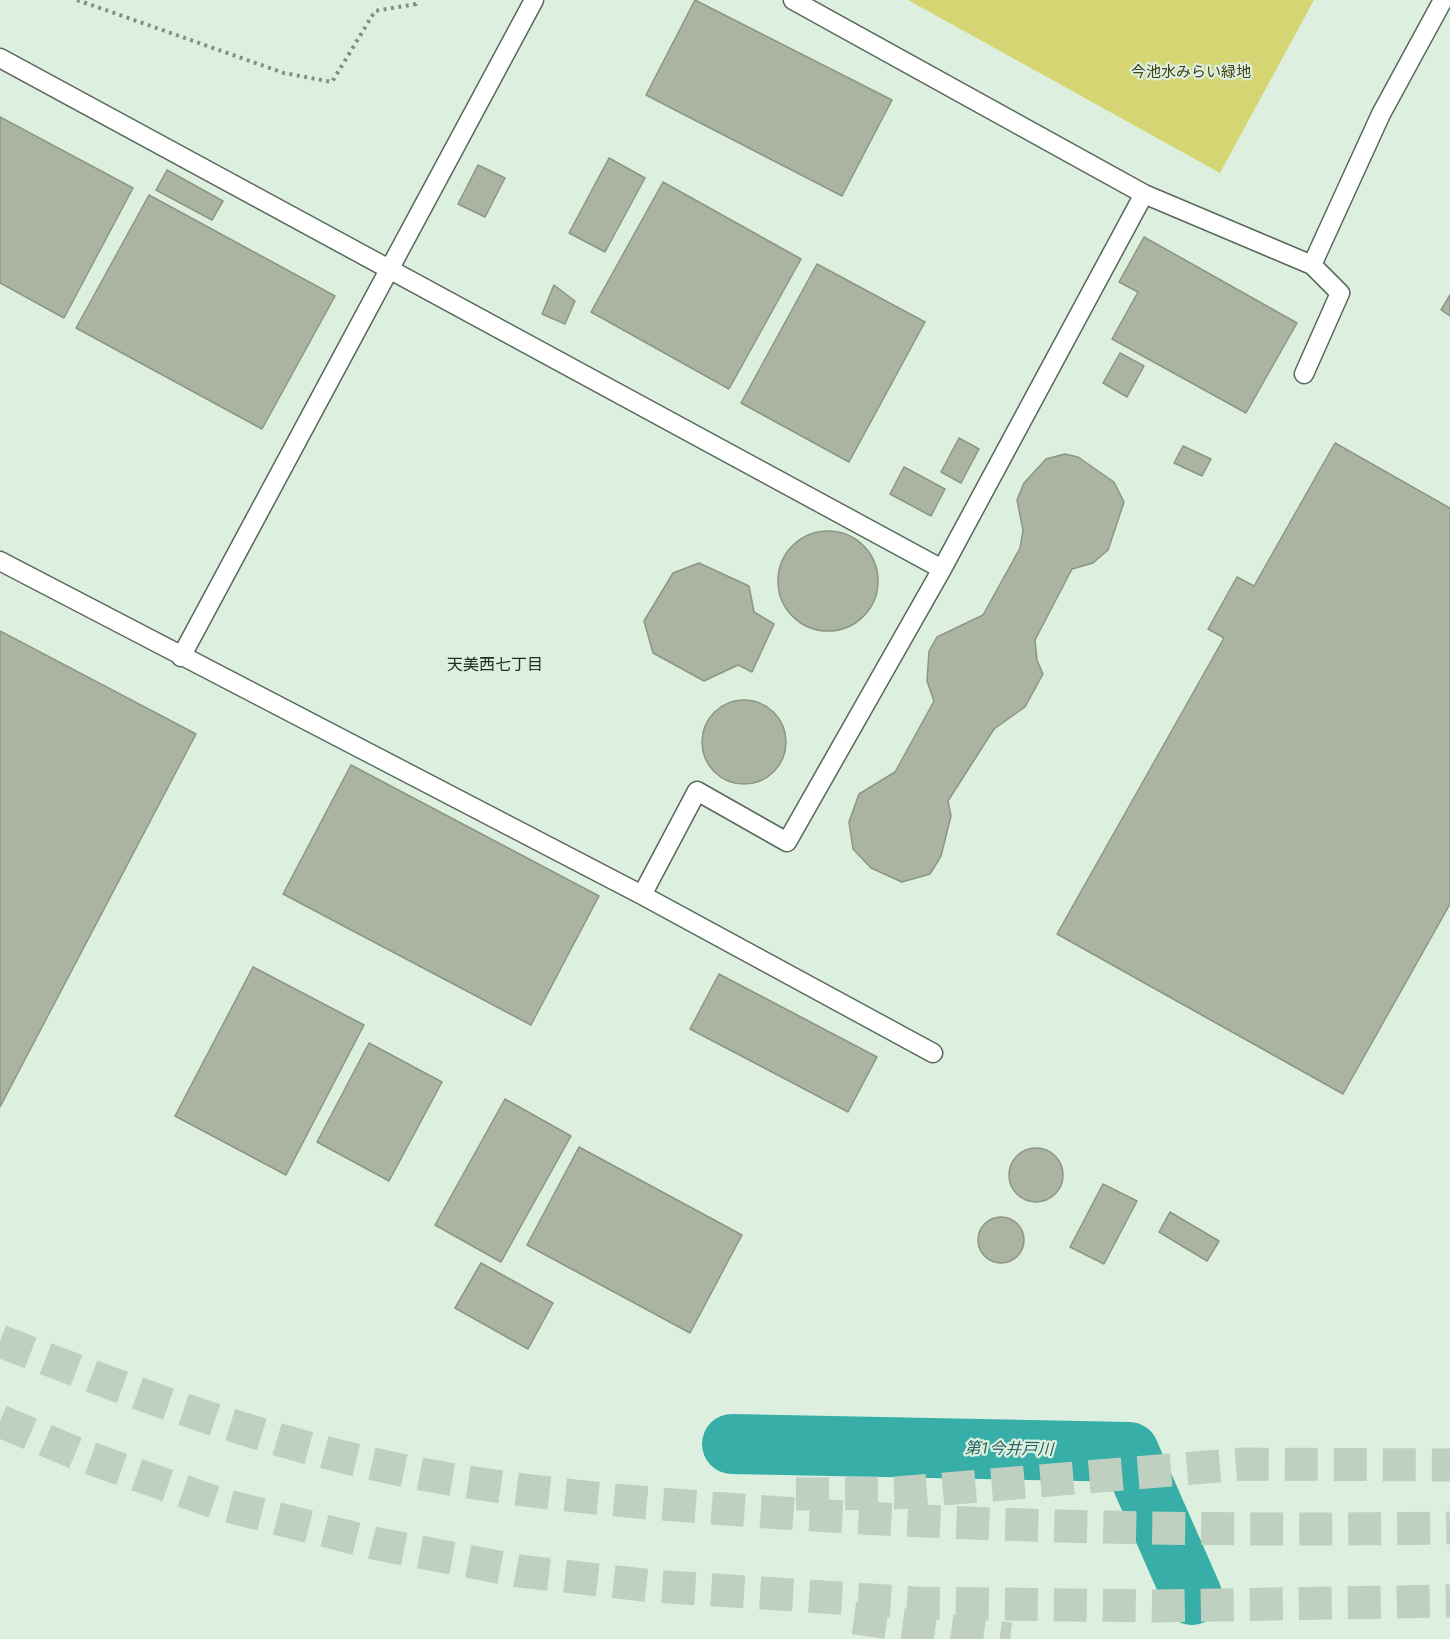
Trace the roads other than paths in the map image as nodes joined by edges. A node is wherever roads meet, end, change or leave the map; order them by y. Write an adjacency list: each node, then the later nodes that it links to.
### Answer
1 (534, 0): 7 (lane)
2 (793, 0): 5 (lane)
3 (1443, 0): 6 (lane)
4 (0, 58): 7 (lane)
5 (1144, 194): 6 (lane); 10 (lane)
6 (1312, 264): 8 (lane)
7 (390, 272): 10 (lane); 11 (lane)
8 (1304, 374)
9 (0, 561): 11 (lane)
10 (942, 569): 12 (lane)
11 (181, 657): 12 (lane)
12 (642, 895): 13 (lane)
13 (933, 1053)

